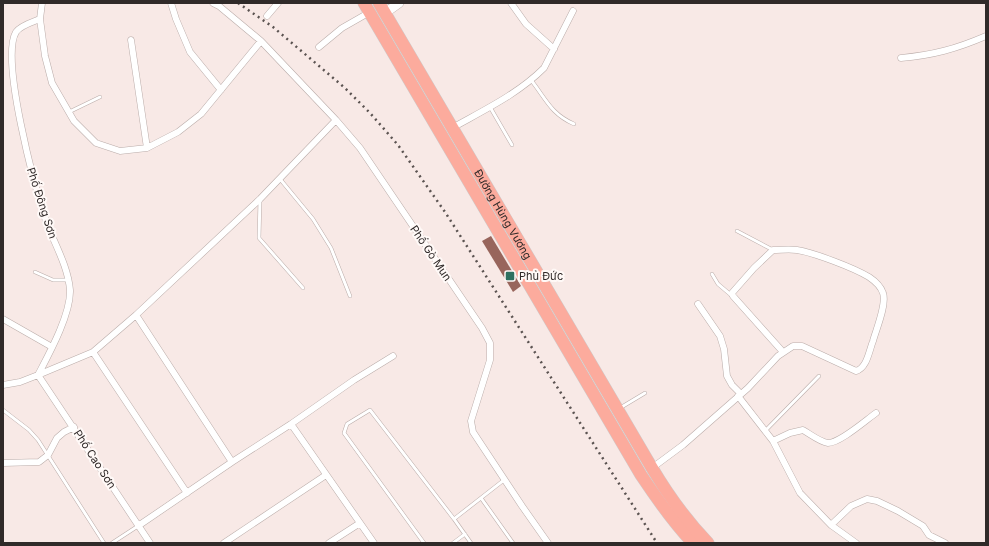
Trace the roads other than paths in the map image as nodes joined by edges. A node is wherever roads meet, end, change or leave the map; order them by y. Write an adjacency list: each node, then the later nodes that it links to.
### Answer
1 (42, 3): 11 (street)
2 (171, 3): 19 (street)
3 (213, 3): 14 (street, Phố Gò Mun)
4 (278, 3): 10 (street)
5 (399, 3): 8 (street)
6 (511, 3): 16 (street)
7 (367, 8): 15 (street); 81 (highway, Đường Hùng Vương)
8 (382, 8): 25 (highway, Đường Hùng Vương)
9 (573, 12): 16 (street)
10 (267, 16)
11 (40, 19): 22 (street); 34 (street, Phố Đông Sơn)
12 (986, 36): 17 (street)
13 (131, 40): 27 (street)
14 (262, 41): 19 (street); 23 (street, Phố Gò Mun)
15 (319, 47)
16 (554, 49): 18 (street)
17 (901, 58)
18 (531, 80): 21 (street); 24 (lane)
19 (221, 90): 27 (street)
20 (100, 97): 22 (lane)
21 (490, 106): 25 (street); 26 (lane)
22 (69, 112): 27 (street)
23 (336, 120): 28 (street); 62 (street, Phố Gò Mun)
24 (574, 124)
25 (452, 128): 51 (highway, Đường Hùng Vương)
26 (512, 145)
27 (147, 148)
28 (280, 179): 29 (street); 36 (lane)
29 (260, 199): 35 (lane); 39 (street)
30 (737, 231): 31 (lane)
31 (773, 250): 37 (street); 43 (street)
32 (36, 272): 34 (lane)
33 (712, 274): 37 (lane)
34 (68, 280): 41 (street, Phố Đông Sơn)
35 (303, 288)
36 (350, 296)
37 (733, 296): 43 (street)
38 (698, 304): 49 (street)
39 (136, 315): 42 (street); 58 (street)
40 (3, 319): 41 (street)
41 (52, 347): 45 (street, Phố Đông Sơn)
42 (93, 352): 45 (street); 63 (street)
43 (783, 352): 49 (street)
44 (393, 356): 53 (street)
45 (38, 375): 47 (street); 54 (street, Phố Cao Sơn)
46 (819, 376): 55 (lane)
47 (3, 385)
48 (646, 393): 51 (lane)
49 (740, 395): 55 (street); 60 (street)
50 (3, 410): 57 (lane)
51 (617, 410): 60 (highway, Đường Hùng Vương)
52 (876, 413): 56 (street)
53 (291, 424): 58 (street); 61 (street)
54 (74, 427): 57 (street); 68 (street, Phố Cao Sơn)
55 (765, 431): 56 (street)
56 (773, 441): 67 (street)
57 (48, 455): 59 (street); 70 (lane)
58 (232, 462): 63 (street)
59 (3, 463)
60 (652, 468): 82 (highway, Đường Hùng Vương)
61 (326, 475): 66 (street); 73 (street)
62 (504, 480): 64 (lane); 80 (street, Phố Gò Mun)
63 (187, 493): 68 (street)
64 (482, 498): 65 (lane); 79 (lane)
65 (454, 519): 69 (lane); 76 (lane)
66 (360, 523): 74 (street); 75 (street)
67 (831, 525): 83 (street); 84 (street)
68 (138, 526): 71 (lane); 72 (street, Phố Cao Sơn)
69 (465, 534): 77 (lane); 78 (lane)
70 (104, 543)
71 (112, 543)
72 (150, 543)
73 (224, 543)
74 (329, 543)
75 (374, 543)
76 (424, 543)
77 (453, 543)
78 (471, 543)
79 (513, 543)
80 (548, 543)
81 (692, 543)
82 (708, 543)
83 (856, 543)
84 (945, 543)

